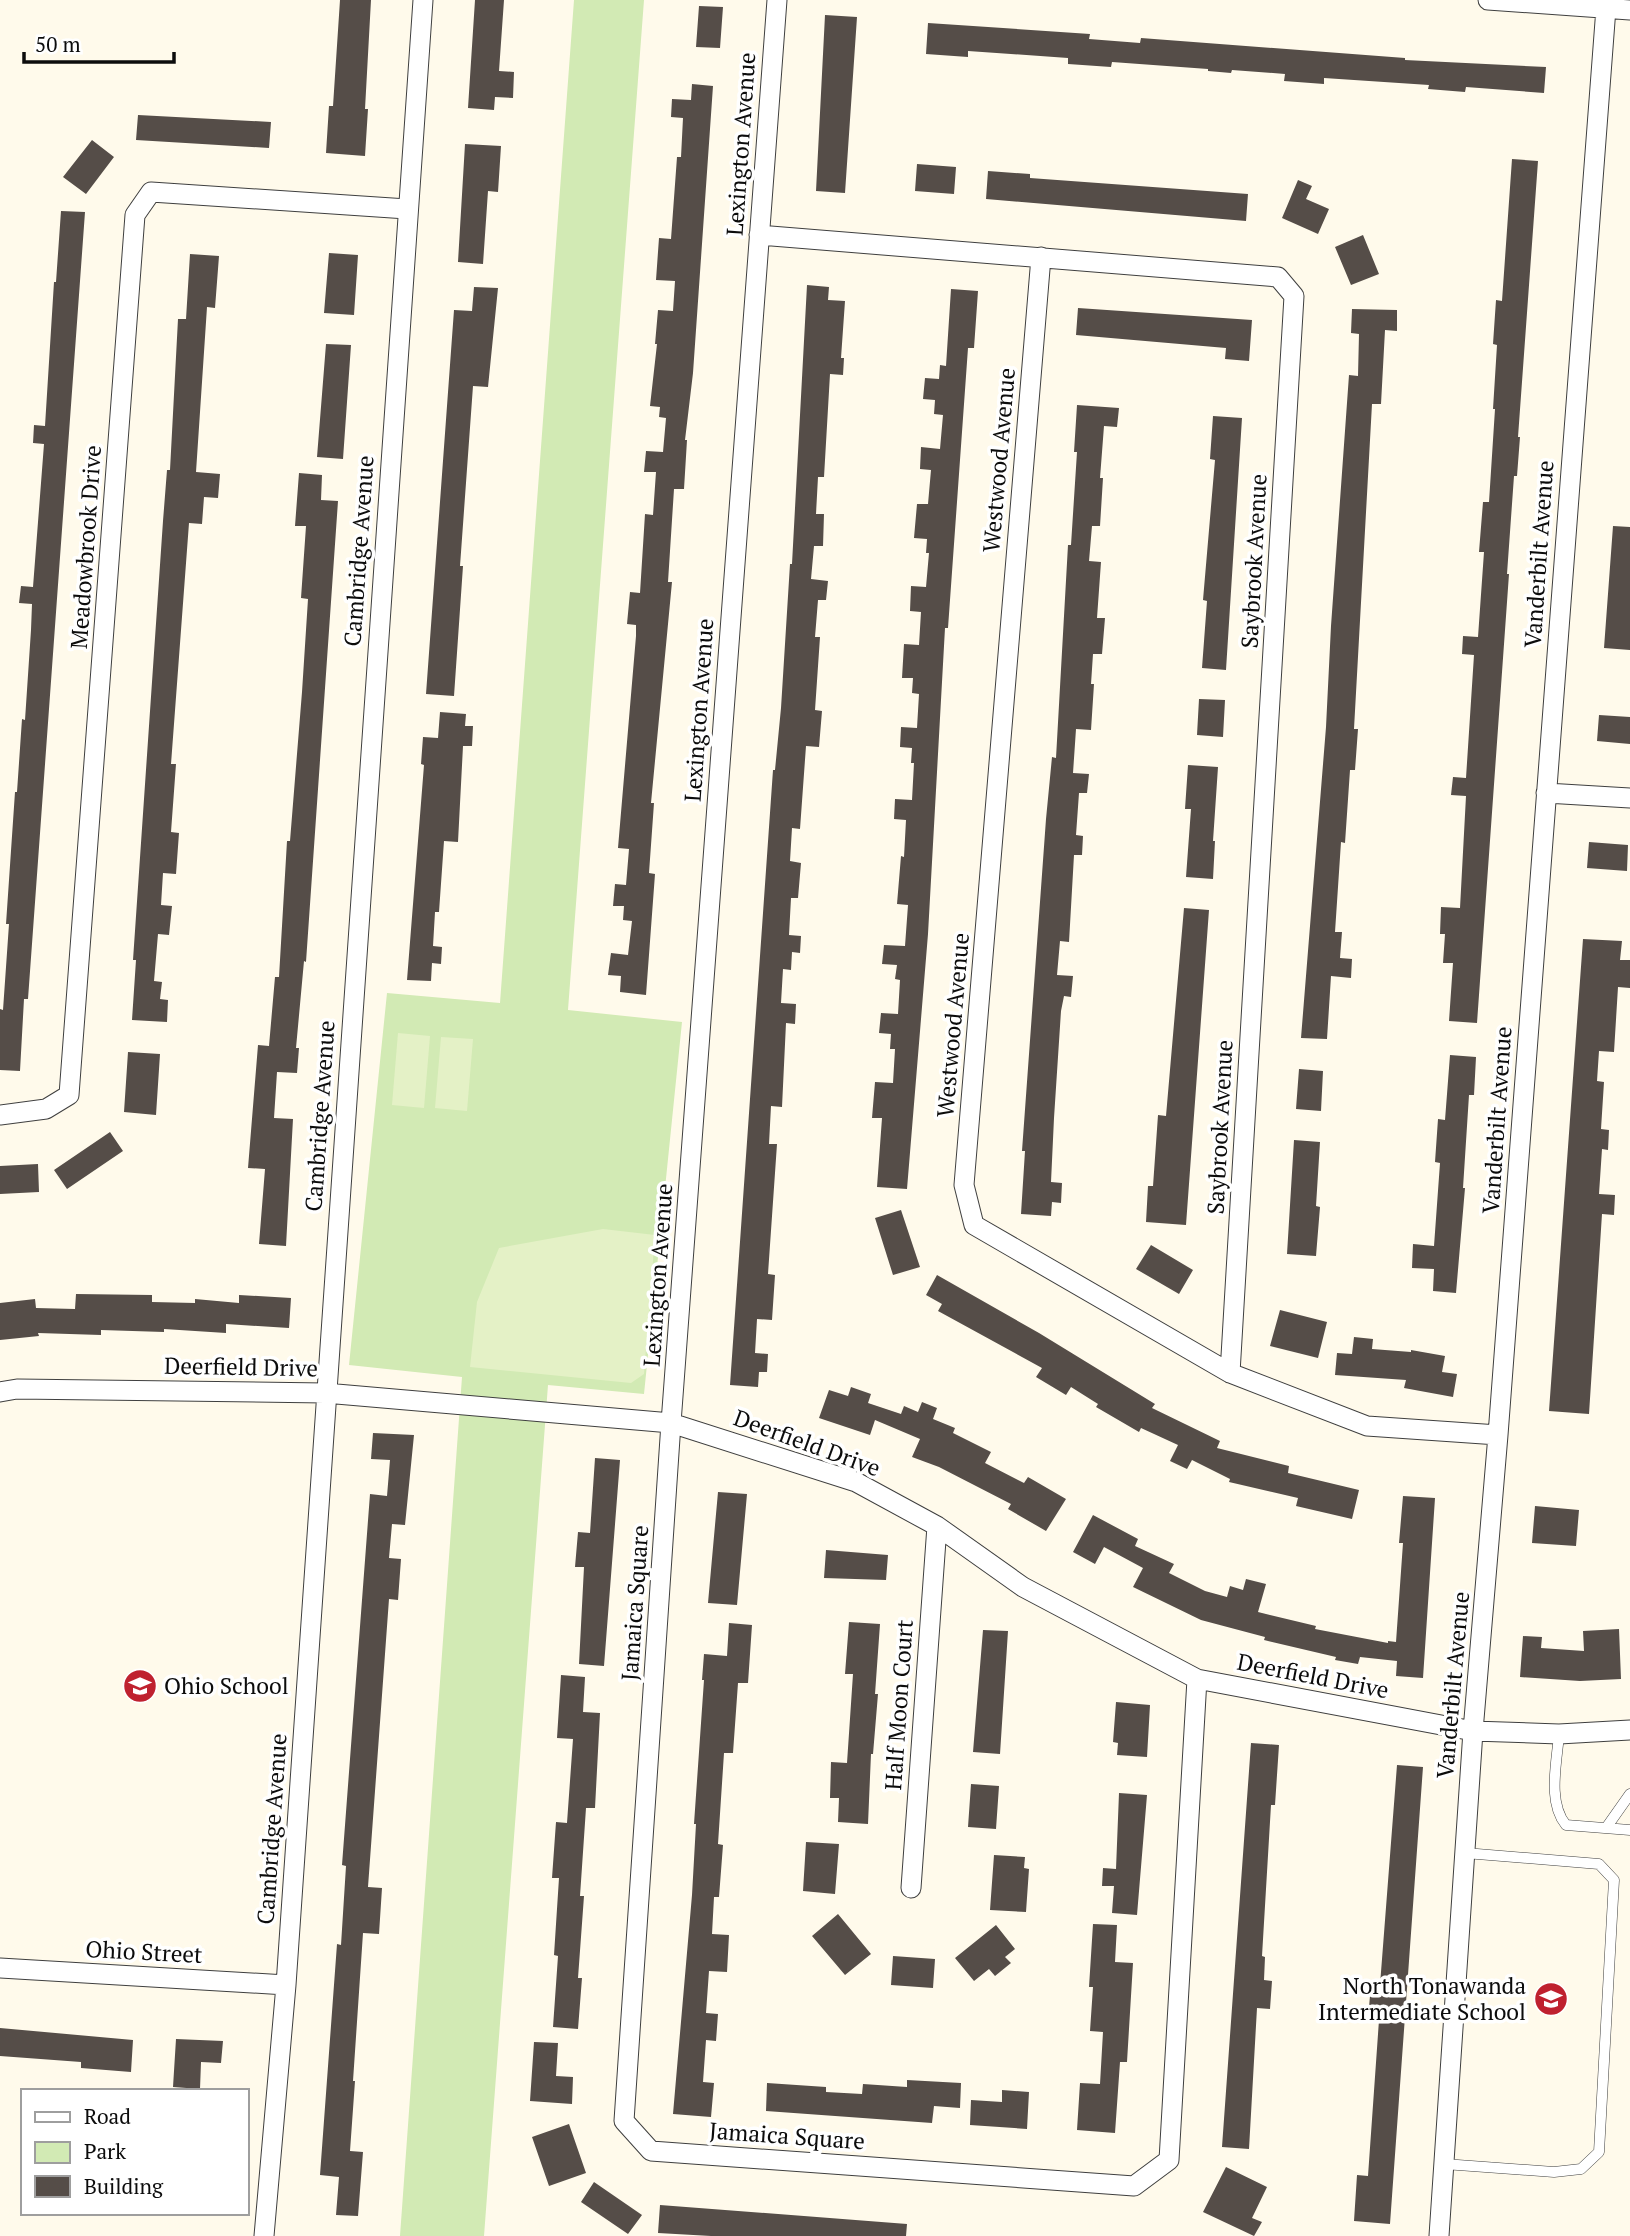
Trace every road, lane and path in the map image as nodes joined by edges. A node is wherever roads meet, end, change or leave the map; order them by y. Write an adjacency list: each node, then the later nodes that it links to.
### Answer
1 (423, 0): 6 (street, Cambridge Avenue)
2 (777, 0): 7 (street, Lexington Avenue)
3 (1488, 0): 4 (street)
4 (1606, 8): 5 (street); 9 (street, Vanderbilt Avenue)
5 (1630, 10)
6 (407, 209): 11 (street, Meadowbrook Drive); 14 (street, Cambridge Avenue)
7 (759, 234): 8 (street, Saybrook Avenue); 15 (street, Lexington Avenue)
8 (1041, 257): 12 (street, Westwood Avenue); 12 (street, Saybrook Avenue)
9 (1546, 793): 10 (street); 16 (street, Vanderbilt Avenue)
10 (1630, 799)
11 (0, 1115)
12 (1230, 1373): 16 (street, Westwood Avenue)
13 (0, 1392): 14 (street, Deerfield Drive)
14 (326, 1393): 15 (street, Deerfield Drive); 28 (street, Cambridge Avenue)
15 (671, 1423): 17 (street, Deerfield Drive); 18 (street, Jamaica Square)
16 (1499, 1435): 20 (street, Vanderbilt Avenue)
17 (937, 1526): 18 (street, Deerfield Drive); 26 (street, Half Moon Court)
18 (1197, 1679): 20 (street, Deerfield Drive)
19 (1630, 1730): 21 (street, Deerfield Drive)
20 (1473, 1731): 21 (street, Deerfield Drive); 25 (street, Vanderbilt Avenue)
21 (1559, 1734): 23 (lane)
22 (1630, 1794): 23 (lane)
23 (1605, 1828): 24 (lane)
24 (1630, 1830)
25 (1465, 1853): 29 (street, Vanderbilt Avenue); 29 (lane)
26 (911, 1888)
27 (0, 1968): 28 (street, Ohio Street)
28 (286, 1985): 30 (street, Cambridge Avenue)
29 (1444, 2164): 31 (street, Vanderbilt Avenue)
30 (264, 2236)
31 (1439, 2236)

